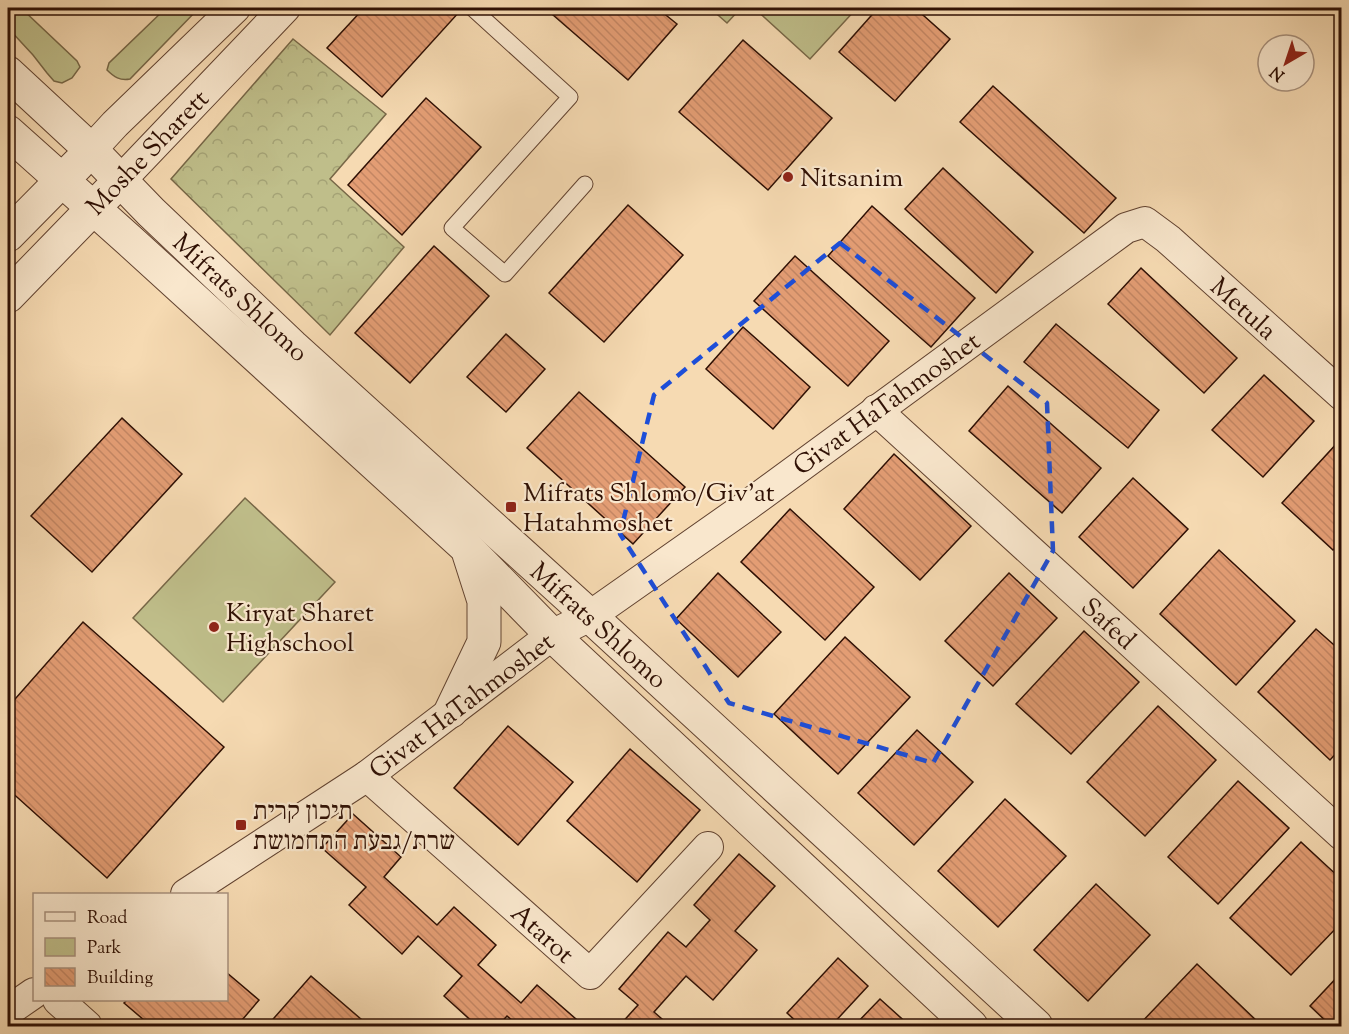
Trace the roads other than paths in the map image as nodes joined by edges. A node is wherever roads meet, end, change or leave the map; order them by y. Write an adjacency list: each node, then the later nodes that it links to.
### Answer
1 (235, 8): 6 (street, Moshe Sharett)
2 (285, 8): 8 (street, Moshe Sharett)
3 (472, 8): 9 (lane)
4 (8, 73): 6 (street, Mifrats Shlomo)
5 (18, 142): 7 (street, Mifrats Shlomo); 12 (street)
6 (91, 150): 7 (street, Moshe Sharett); 8 (street, Mifrats Shlomo)
7 (62, 181): 10 (street, Mifrats Shlomo); 12 (street, Moshe Sharett)
8 (120, 181): 10 (street, Moshe Sharett); 19 (street, Mifrats Shlomo)
9 (585, 184)
10 (94, 208): 13 (street, Moshe Sharett); 14 (street, Mifrats Shlomo)
11 (1145, 222): 16 (street, Metula); 17 (street, Givat HaTahmoshet)
12 (19, 224)
13 (64, 239): 14 (street); 15 (street, Moshe Sharett)
14 (130, 241): 18 (street, Mifrats Shlomo)
15 (8, 296)
16 (1341, 395)
17 (876, 411): 19 (street, Givat HaTahmoshet); 23 (street, Safed)
18 (467, 548): 20 (street, Mifrats Shlomo); 21 (street)
19 (590, 616): 20 (street, Givat HaTahmoshet); 31 (street, Mifrats Shlomo)
20 (552, 635): 21 (street, Givat HaTahmoshet); 30 (street, Mifrats Shlomo)
21 (451, 711): 22 (street, Givat HaTahmoshet)
22 (367, 776): 24 (street, Atarot); 25 (street, Givat HaTahmoshet)
23 (1341, 835)
24 (708, 847)
25 (188, 893)
26 (33, 994): 28 (street)
27 (60, 1001): 29 (street)
28 (8, 1011)
29 (87, 1026)
30 (971, 1026)
31 (1036, 1026)

